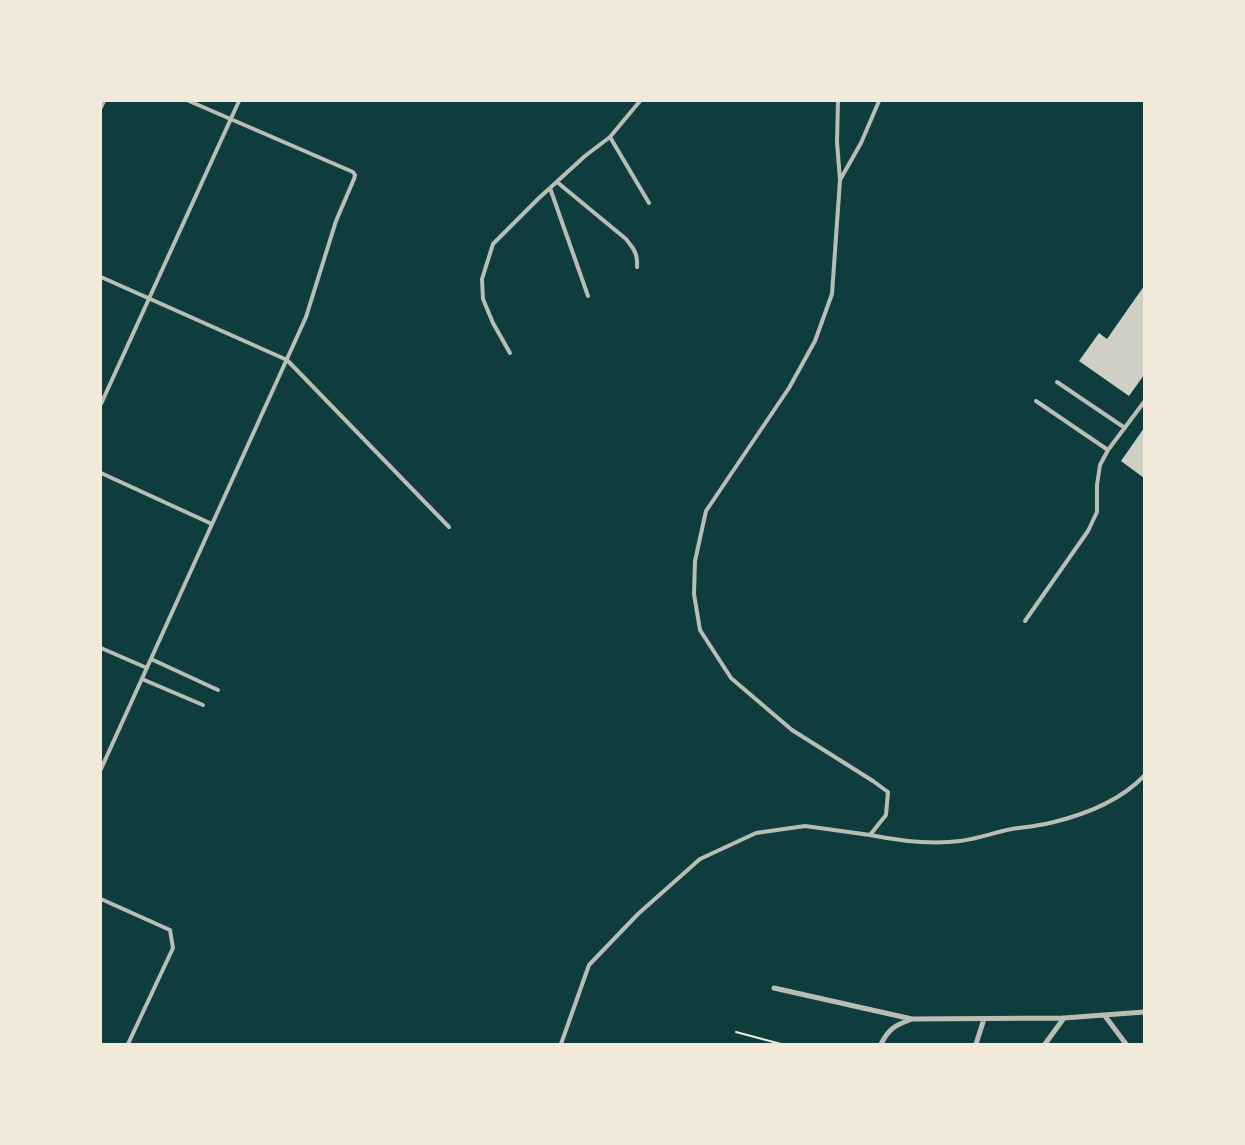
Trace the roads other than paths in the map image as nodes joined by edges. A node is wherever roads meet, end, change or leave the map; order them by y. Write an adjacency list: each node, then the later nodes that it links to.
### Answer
1 (104, 101): 7 (lane)
2 (190, 101): 8 (lane)
3 (239, 101): 8 (lane)
4 (640, 101): 9 (lane)
5 (838, 101): 10 (lane)
6 (879, 101): 10 (lane)
7 (101, 107)
8 (231, 120): 17 (lane); 19 (lane)
9 (610, 137): 11 (lane); 13 (lane)
10 (840, 180): 38 (lane)
11 (557, 182): 12 (lane); 14 (lane)
12 (550, 188): 16 (lane); 18 (lane)
13 (649, 202)
14 (637, 267)
15 (101, 277): 17 (lane)
16 (588, 296)
17 (150, 298): 19 (lane); 23 (lane)
18 (510, 353)
19 (287, 360): 27 (lane); 28 (lane)
20 (1056, 382): 24 (lane)
21 (1036, 401): 25 (lane)
22 (1144, 402): 24 (lane)
23 (101, 404)
24 (1125, 428): 25 (lane)
25 (1108, 450): 29 (lane)
26 (101, 473): 27 (lane)
27 (212, 524): 31 (lane)
28 (449, 527)
29 (1025, 621)
30 (101, 648): 32 (lane)
31 (151, 659): 32 (lane); 34 (lane)
32 (147, 668): 33 (lane)
33 (142, 679): 35 (lane); 36 (lane)
34 (218, 690)
35 (203, 705)
36 (101, 769)
37 (1144, 776): 38 (lane)
38 (870, 835): 47 (lane)
39 (101, 899): 46 (lane)
40 (774, 988): 44 (street)
41 (1144, 1012): 42 (street)
42 (1105, 1016): 43 (street); 51 (street)
43 (1064, 1018): 45 (street); 50 (street)
44 (912, 1019): 45 (street); 48 (street)
45 (984, 1019): 49 (street)
46 (128, 1044)
47 (561, 1044)
48 (881, 1044)
49 (976, 1044)
50 (1045, 1044)
51 (1126, 1044)

